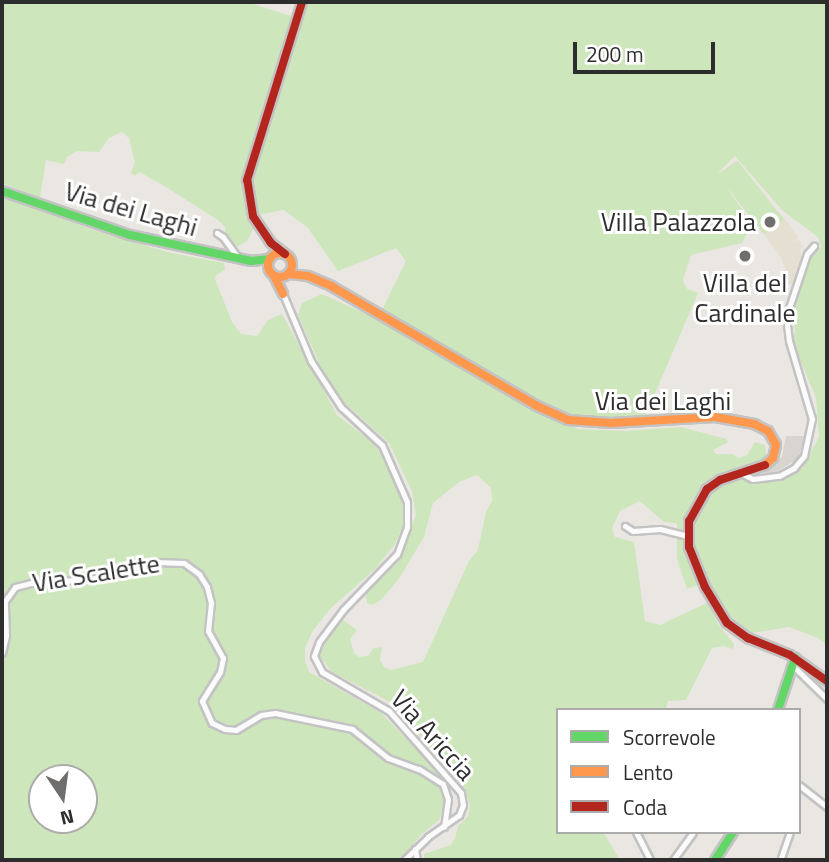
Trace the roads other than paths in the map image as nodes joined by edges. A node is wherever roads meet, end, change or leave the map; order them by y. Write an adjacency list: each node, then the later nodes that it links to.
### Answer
1 (302, 2): 4 (main road)
2 (2, 191): 7 (main road, Via dei Laghi)
3 (217, 233): 7 (street)
4 (271, 243): 6 (main road, Via dei Laghi); 8 (main road)
5 (814, 246): 14 (street)
6 (288, 257): 8 (main road, Via dei Laghi); 11 (main road, Via Ariccia); 12 (main road, Via dei Laghi)
7 (237, 258): 9 (main road, Via dei Laghi)
8 (271, 258): 9 (main road, Via dei Laghi); 10 (main road)
9 (251, 261): 10 (main road, Via dei Laghi)
10 (272, 274): 11 (main road, Via dei Laghi); 13 (main road, Via Ariccia)
11 (288, 275): 12 (main road, Via dei Laghi); 13 (main road, Via Ariccia)
12 (308, 276): 14 (main road, Via dei Laghi)
13 (284, 294): 24 (street, Via Ariccia)
14 (741, 473): 16 (main road, Via dei Laghi)
15 (625, 526): 16 (street)
16 (688, 537): 18 (main road)
17 (2, 653): 24 (street, Via Scalette)
18 (794, 662): 19 (main road); 20 (street); 21 (main road)
19 (827, 681)
20 (827, 699)
21 (779, 708)
22 (801, 786): 23 (street)
23 (826, 804)
24 (443, 827): 29 (street, Via Ariccia)
25 (637, 834): 33 (street)
26 (692, 834): 34 (street)
27 (732, 834): 35 (main road)
28 (789, 834): 30 (street)
29 (415, 849): 31 (street, Via Ariccia); 32 (street)
30 (781, 858)
31 (404, 860)
32 (417, 860)
33 (650, 860)
34 (673, 860)
35 (715, 860)

